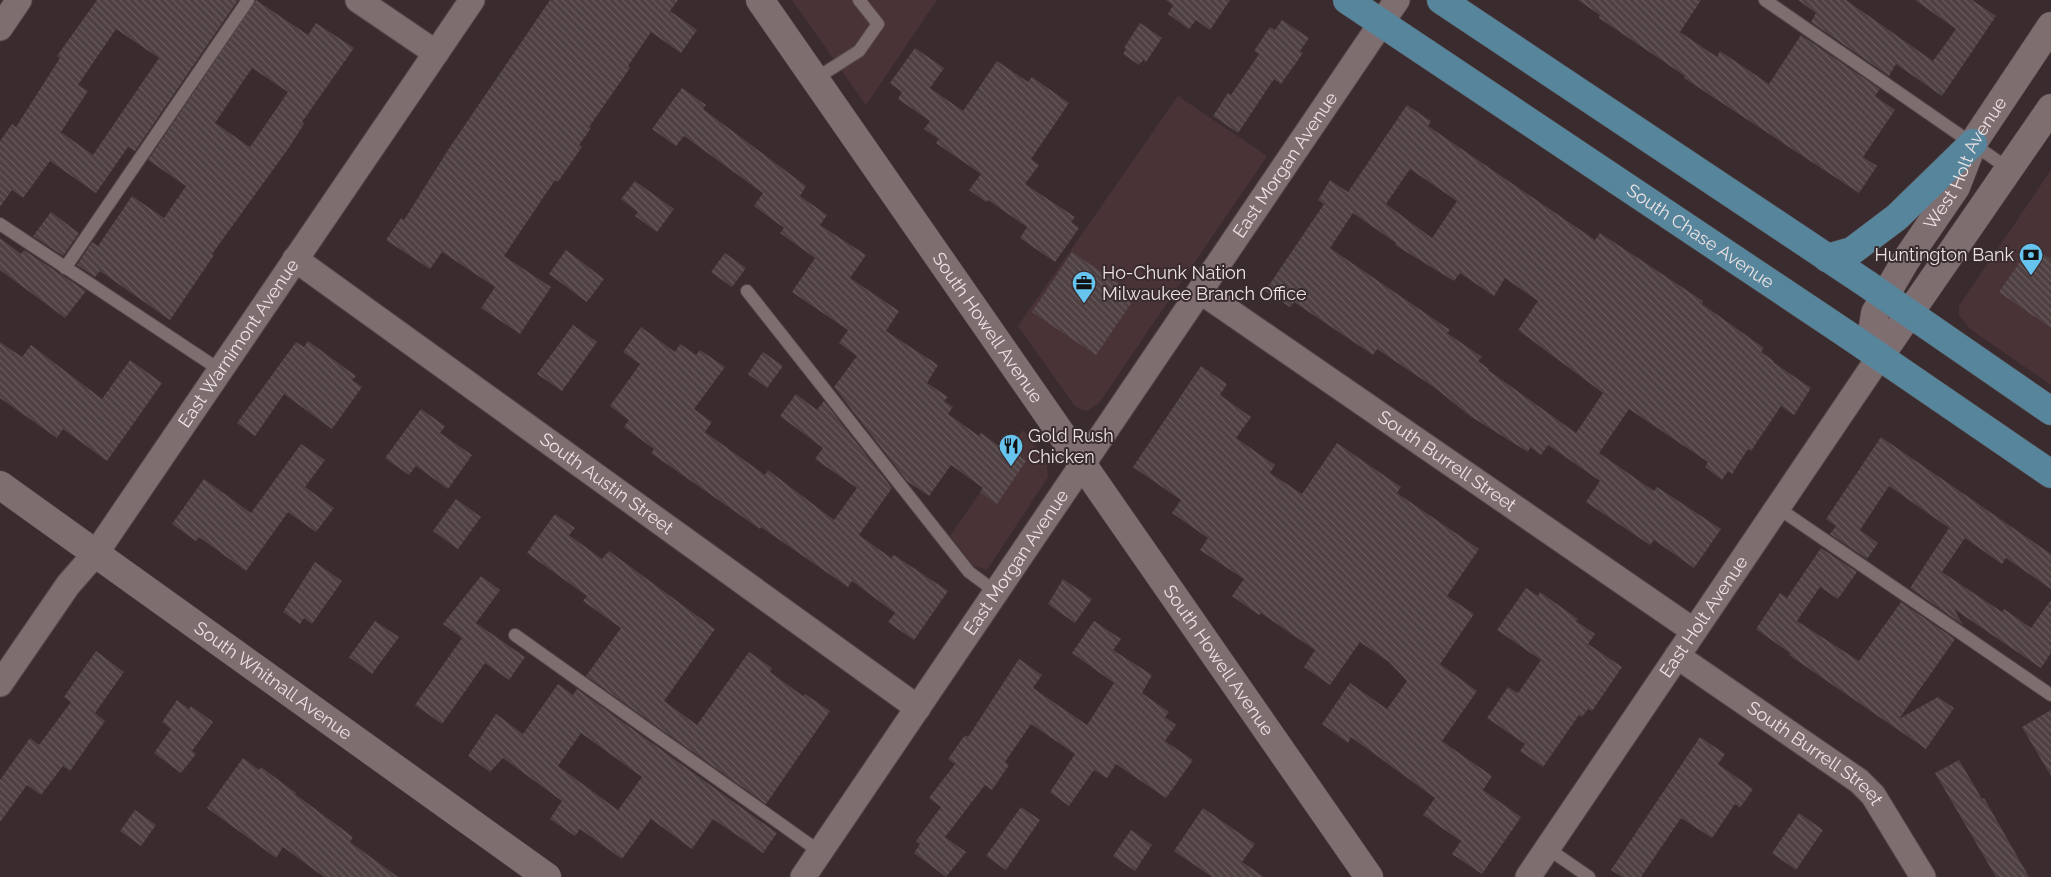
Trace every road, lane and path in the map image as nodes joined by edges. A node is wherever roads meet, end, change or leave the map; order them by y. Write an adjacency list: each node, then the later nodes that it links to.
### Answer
1 (19, 0): 13 (street)
2 (248, 0): 22 (lane)
3 (358, 0): 14 (street)
4 (472, 0): 14 (street, East Warnimont Avenue)
5 (760, 0): 15 (street, South Howell Avenue)
6 (859, 0): 15 (lane)
7 (1347, 0): 11 (main road, South Chase Avenue)
8 (1396, 0): 11 (street, East Morgan Avenue)
9 (1441, 0): 20 (main road)
10 (1765, 0): 17 (lane)
11 (1381, 23): 24 (street, East Morgan Avenue); 27 (main road, South Chase Avenue)
12 (2051, 26): 17 (street, West Holt Avenue)
13 (0, 28)
14 (436, 53): 21 (street, East Warnimont Avenue)
15 (815, 79): 30 (street, South Howell Avenue)
16 (2051, 108): 18 (street, West Holt Avenue)
17 (1973, 144): 18 (lane); 20 (main road); 25 (street, West Holt Avenue)
18 (2010, 169): 26 (street, West Holt Avenue)
19 (0, 224): 22 (lane)
20 (1827, 258): 25 (main road)
21 (296, 259): 28 (street, East Warnimont Avenue); 41 (street, South Austin Street)
22 (65, 268): 28 (lane)
23 (747, 291): 35 (lane)
24 (1200, 291): 30 (street, East Morgan Avenue); 36 (street, South Burrell Street)
25 (1884, 296): 26 (main road); 27 (street, West Holt Avenue)
26 (1909, 313): 27 (street, West Holt Avenue); 29 (main road)
27 (1880, 356): 31 (main road, South Chase Avenue); 33 (street, East Holt Avenue)
28 (220, 370): 34 (street, East Warnimont Avenue)
29 (2051, 411)
30 (1082, 465): 35 (street, East Morgan Avenue); 46 (street, South Howell Avenue)
31 (2051, 474)
32 (0, 485): 34 (street, South Whitnall Avenue)
33 (1778, 508): 36 (street, East Holt Avenue); 40 (lane)
34 (96, 553): 39 (street, East Warnimont Avenue); 44 (street, South Whitnall Avenue)
35 (996, 592): 41 (street, East Morgan Avenue)
36 (1694, 631): 38 (street, East Holt Avenue)
37 (515, 636): 43 (lane)
38 (1677, 656): 42 (street, East Holt Avenue); 49 (street, South Burrell Street)
39 (0, 684)
40 (2051, 695)
41 (918, 708): 43 (street, East Morgan Avenue)
42 (1547, 848): 47 (street, East Holt Avenue); 48 (lane)
43 (820, 852): 45 (street, East Morgan Avenue)
44 (547, 877)
45 (803, 877)
46 (1369, 877)
47 (1528, 877)
48 (1589, 877)
49 (1923, 877)

